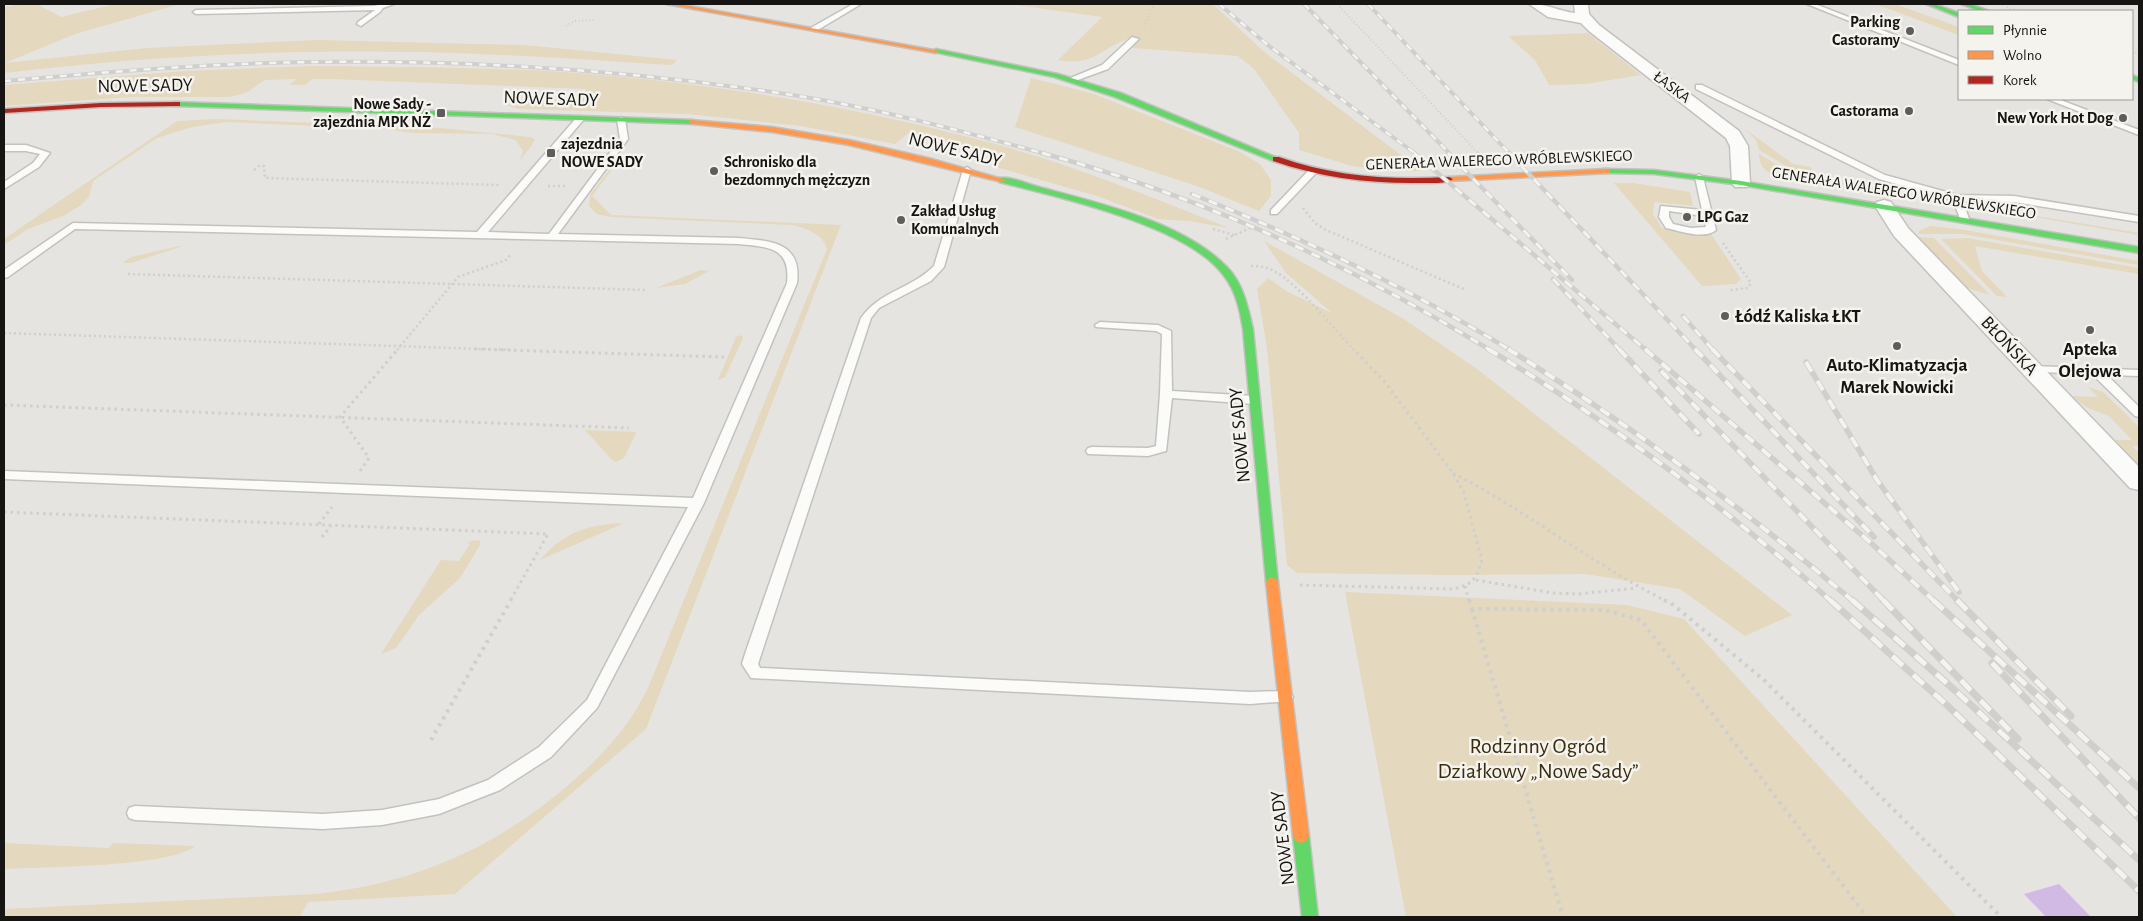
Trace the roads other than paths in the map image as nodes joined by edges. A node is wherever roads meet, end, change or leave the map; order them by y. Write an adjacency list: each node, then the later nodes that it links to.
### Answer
1 (391, 4): 9 (lane)
2 (669, 4): 8 (street, GENERAŁA WALEREGO WRÓBLEWSKIEGO)
3 (858, 4): 15 (lane)
4 (1536, 4): 11 (street)
5 (1810, 4): 17 (lane)
6 (1929, 4): 13 (street)
7 (1964, 4): 10 (street)
8 (685, 5): 15 (street, GENERAŁA WALEREGO WRÓBLEWSKIEGO)
9 (380, 7): 12 (lane); 14 (lane)
10 (1983, 10)
11 (1583, 11): 29 (street, ŁASKA)
12 (196, 12)
13 (1958, 15)
14 (360, 24)
15 (813, 29): 18 (street, GENERAŁA WALEREGO WRÓBLEWSKIEGO)
16 (1135, 39): 18 (lane)
17 (1958, 63)
18 (1072, 79): 27 (street, GENERAŁA WALEREGO WRÓBLEWSKIEGO)
19 (1699, 87): 31 (lane)
20 (2054, 100): 24 (lane)
21 (4, 111): 22 (street, NOWE SADY)
22 (581, 118): 23 (street, NOWE SADY); 37 (lane)
23 (621, 119): 26 (street, NOWE SADY); 38 (lane)
24 (2139, 133)
25 (4, 148): 30 (lane)
26 (967, 170): 46 (street, NOWE SADY); 52 (lane)
27 (1313, 171): 28 (street, GENERAŁA WALEREGO WRÓBLEWSKIEGO); 33 (lane)
28 (1699, 177): 29 (street, GENERAŁA WALEREGO WRÓBLEWSKIEGO); 34 (lane)
29 (1741, 183): 32 (street, GENERAŁA WALEREGO WRÓBLEWSKIEGO)
30 (4, 186)
31 (1957, 198): 35 (lane); 36 (lane)
32 (1884, 206): 36 (street, GENERAŁA WALEREGO WRÓBLEWSKIEGO); 42 (street, BŁOŃSKA)
33 (1274, 212)
34 (1707, 214): 34 (lane)
35 (2139, 219)
36 (1964, 220): 39 (street, GENERAŁA WALEREGO WRÓBLEWSKIEGO)
37 (481, 234): 38 (lane); 40 (lane)
38 (552, 236): 51 (lane)
39 (2139, 250)
40 (4, 275)
41 (1100, 325): 45 (lane)
42 (2030, 369): 43 (lane); 50 (street, BŁOŃSKA)
43 (2097, 372): 44 (lane); 47 (lane)
44 (2139, 373)
45 (1166, 394): 46 (lane); 48 (lane)
46 (1254, 400): 52 (street, NOWE SADY)
47 (2139, 413)
48 (1092, 451)
49 (4, 475): 51 (lane)
50 (2139, 482)
51 (697, 503): 53 (lane)
52 (1285, 698): 54 (street, NOWE SADY)
53 (135, 812)
54 (1310, 917)

